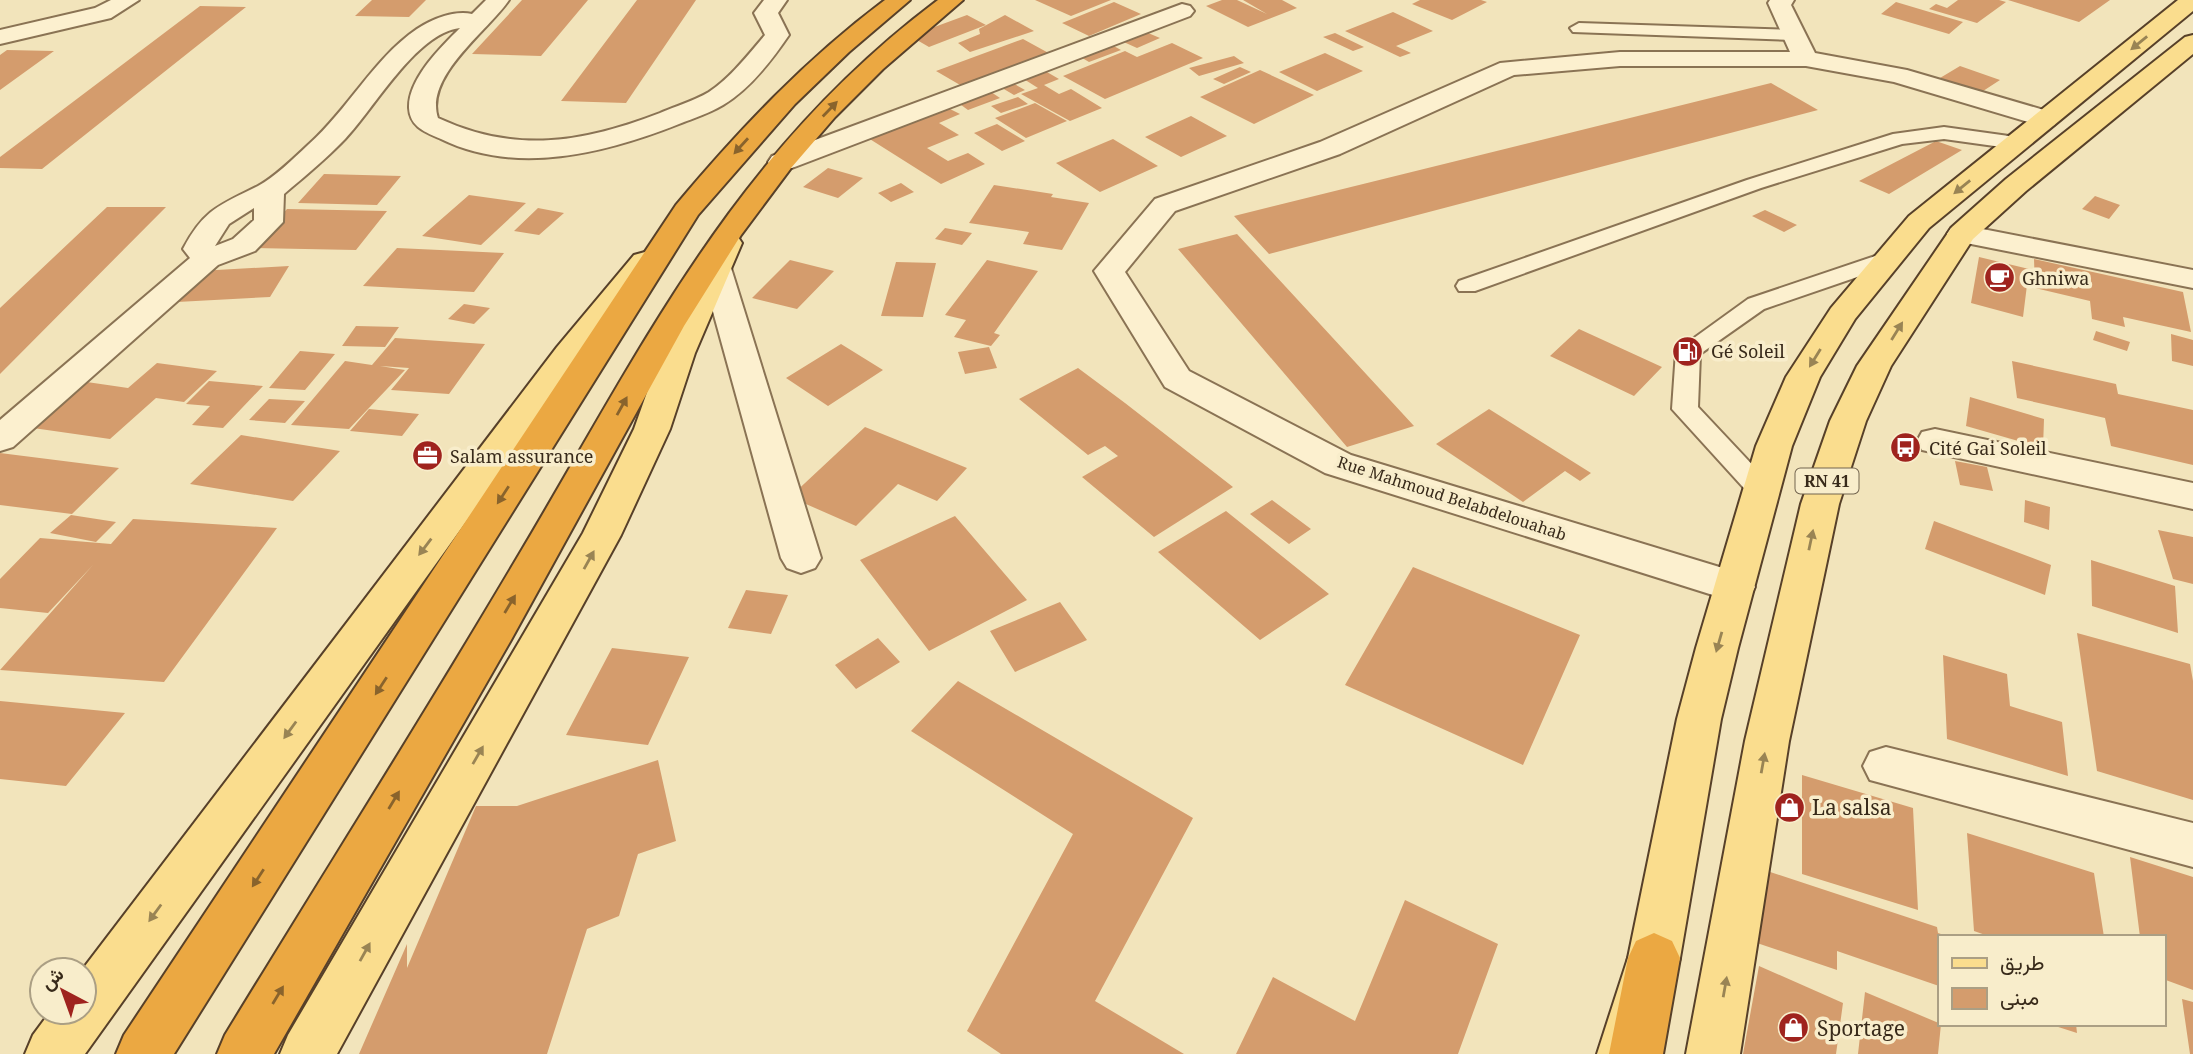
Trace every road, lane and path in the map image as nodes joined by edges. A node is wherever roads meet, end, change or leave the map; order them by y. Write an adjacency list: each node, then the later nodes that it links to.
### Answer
1 (49, 0): 12 (street)
2 (128, 0): 12 (street)
3 (498, 0): 11 (street)
4 (776, 0): 11 (street)
5 (899, 0): 18 (highway, one-way to 18)
6 (952, 0): 17 (highway, one-way to 6)
7 (1783, 0): 14 (street)
8 (2192, 0): 15 (main road, one-way to 15)
9 (1182, 11): 17 (street)
10 (1578, 28): 14 (lane)
11 (474, 29): 25 (street)
12 (0, 36)
13 (2193, 42): 20 (main road, RN 41)
14 (1801, 47): 15 (street, Rue Mahmoud Belabdelouahab); 30 (street, Rue Mahmoud Belabdelouahab)
15 (2045, 119): 16 (main road)
16 (2016, 143): 21 (main road, one-way to 21); 24 (lane)
17 (782, 162): 19 (highway)
18 (686, 211): 34 (main road, one-way to 34); 37 (highway, one-way to 37)
19 (738, 217): 22 (main road); 38 (highway, one-way to 19)
20 (1962, 234): 23 (street); 42 (main road, RN 41, one-way to 20)
21 (1887, 259): 27 (main road, one-way to 27); 27 (lane)
22 (716, 268): 29 (street); 39 (main road, one-way to 22)
23 (2193, 279)
24 (1467, 286)
25 (0, 439)
26 (1936, 441): 28 (street)
27 (1762, 490): 30 (main road)
28 (2193, 496)
29 (801, 558)
30 (1735, 587): 33 (main road, one-way to 33)
31 (1886, 766): 32 (street)
32 (2193, 845)
33 (1654, 958): 40 (main road); 41 (highway)
34 (98, 991)
35 (72, 1026): 36 (main road)
36 (52, 1054)
37 (143, 1054)
38 (244, 1054)
39 (307, 1054)
40 (1624, 1054)
41 (1636, 1054)
42 (1713, 1054)

